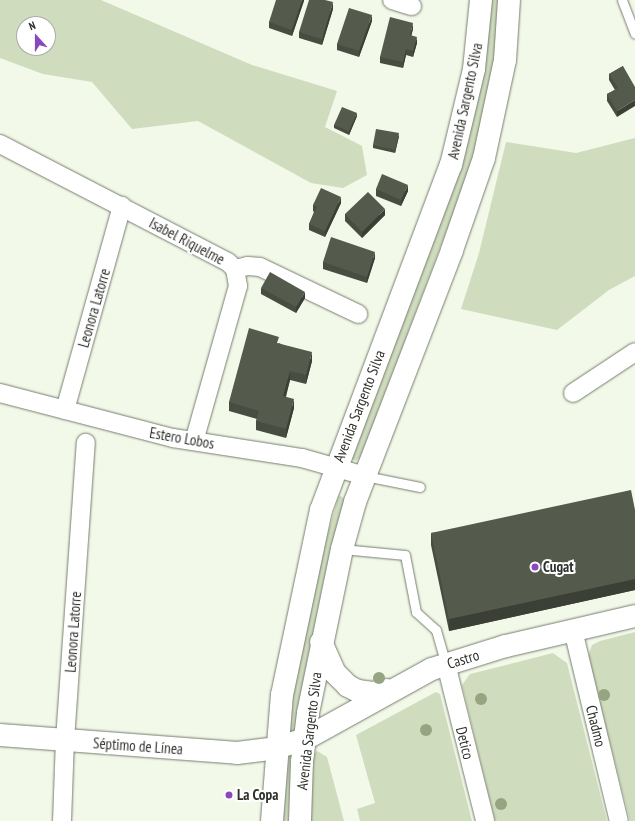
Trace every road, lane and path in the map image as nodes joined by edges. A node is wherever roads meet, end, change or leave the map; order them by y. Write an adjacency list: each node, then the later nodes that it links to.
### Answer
1 (392, 0): 5 (street)
2 (481, 0): 17 (main road, Avenida Sargento Silva)
3 (509, 0): 18 (main road, Avenida Sargento Silva)
4 (622, 0): 6 (lane)
5 (412, 6)
6 (635, 34)
7 (0, 144): 8 (street, Isabel Riquelme)
8 (122, 206): 9 (street, Isabel Riquelme); 14 (street, Leonora Latorre)
9 (235, 269): 10 (street); 15 (street, Isabel Riquelme)
10 (358, 314)
11 (635, 352): 13 (street)
12 (0, 393): 14 (street, Estero Lobos)
13 (573, 393)
14 (65, 410): 15 (street, Estero Lobos)
15 (194, 441): 17 (street, Estero Lobos)
16 (86, 443): 28 (street, Leonora Latorre)
17 (336, 466): 18 (street, Estero Lobos); 29 (main road, Avenida Sargento Silva)
18 (365, 476): 19 (lane); 20 (main road, Avenida Sargento Silva)
19 (420, 487)
20 (342, 548): 23 (main road, Avenida Sargento Silva); 24 (lane)
21 (635, 616): 22 (main road, Castro)
22 (573, 630): 24 (main road, Castro); 34 (street, Chadmo)
23 (322, 642): 25 (main road); 27 (main road, Avenida Sargento Silva)
24 (446, 664): 25 (main road, Castro); 33 (street, Detico)
25 (394, 689): 27 (main road, Castro)
26 (0, 735): 28 (main road, Séptimo de Línea)
27 (305, 738): 29 (main road, Séptimo de Línea); 32 (main road, Avenida Sargento Silva)
28 (65, 740): 29 (main road, Séptimo de Línea); 30 (street, Leonora Latorre)
29 (276, 748): 31 (main road, Avenida Sargento Silva)
30 (62, 821)
31 (272, 821)
32 (300, 821)
33 (485, 821)
34 (619, 821)

